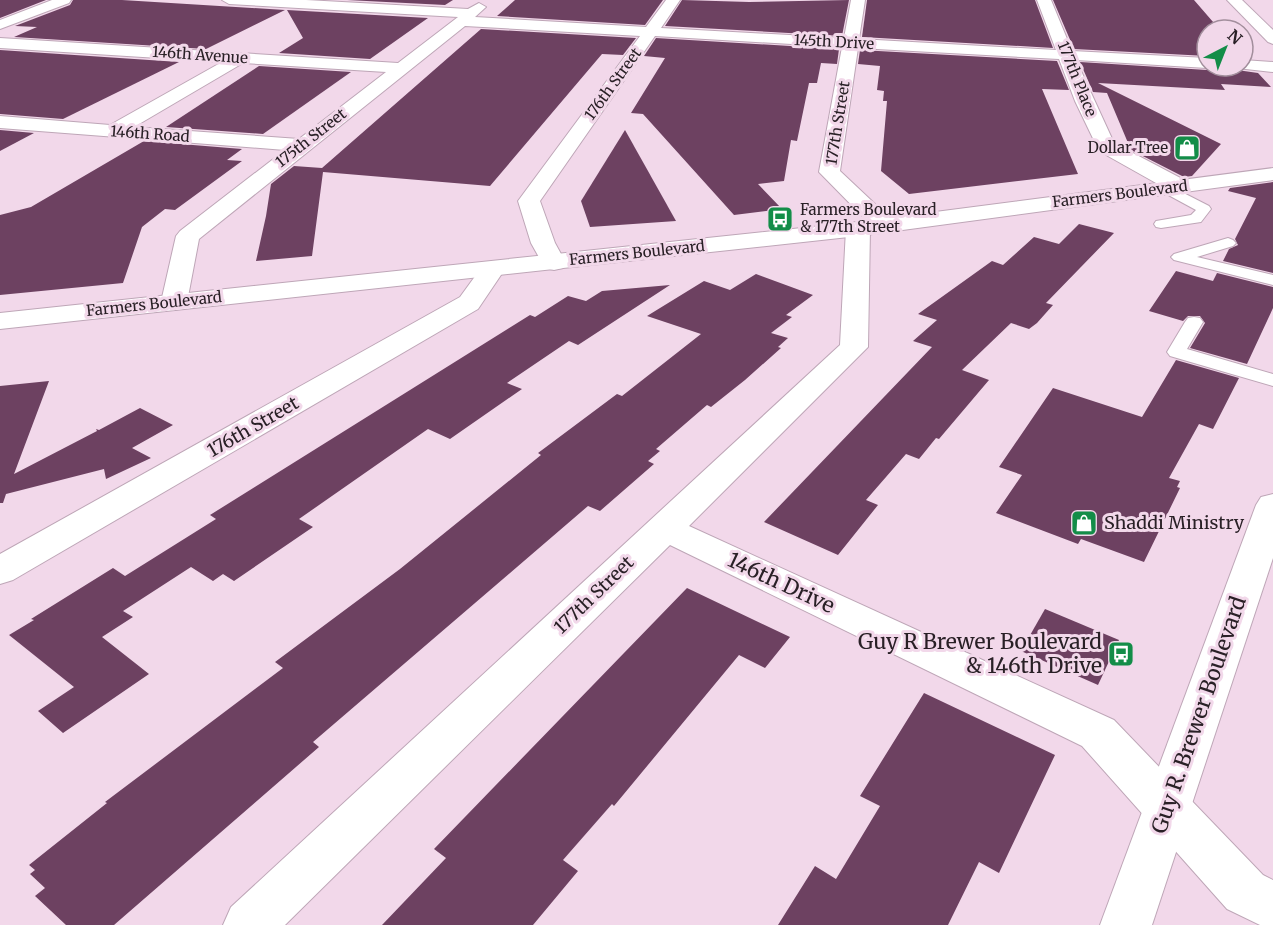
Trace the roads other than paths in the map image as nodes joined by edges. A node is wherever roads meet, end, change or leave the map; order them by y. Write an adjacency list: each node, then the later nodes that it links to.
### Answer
1 (64, 0): 9 (street)
2 (229, 0): 8 (street, 145th Drive)
3 (487, 0): 8 (street, 175th Street)
4 (673, 0): 11 (street, 176th Street)
5 (858, 0): 14 (street, 177th Street)
6 (1044, 0): 16 (street, 177th Place)
7 (1234, 0): 10 (street)
8 (466, 17): 11 (street, 145th Drive); 22 (street, 175th Street)
9 (0, 25)
10 (1266, 25): 12 (street)
11 (650, 31): 14 (street, 145th Drive); 31 (street, 176th Street)
12 (1273, 39)
13 (0, 43): 15 (street, 146th Avenue)
14 (851, 43): 16 (street, 145th Drive); 29 (street, 177th Street)
15 (26, 44): 17 (street); 18 (street, 146th Avenue)
16 (1067, 55): 19 (street, 145th Drive); 27 (street, 177th Place)
17 (0, 56)
18 (240, 58): 22 (street, 146th Avenue); 24 (street)
19 (1195, 62)
20 (1255, 66): 21 (street)
21 (1273, 67)
22 (400, 68): 25 (street, 175th Street)
23 (0, 122): 24 (street, 146th Road)
24 (113, 131): 25 (street, 146th Road)
25 (300, 146): 34 (street, 175th Street)
26 (1273, 174): 27 (street, Farmers Boulevard)
27 (1173, 187): 28 (lane); 29 (street, Farmers Boulevard)
28 (1161, 224)
29 (871, 227): 31 (street, Farmers Boulevard); 39 (street, 177th Street)
30 (1228, 243): 33 (lane)
31 (554, 263): 32 (street, Farmers Boulevard)
32 (493, 269): 34 (street, Farmers Boulevard); 40 (street, 176th Street)
33 (1273, 280)
34 (174, 302): 35 (street, Farmers Boulevard)
35 (0, 321)
36 (1194, 322): 37 (lane)
37 (1273, 380)
38 (1273, 505): 41 (street, Guy R. Brewer Boulevard)
39 (664, 528): 41 (street, 146th Drive); 43 (street, 177th Street)
40 (0, 571)
41 (1166, 806): 42 (street, 146th Drive); 44 (street, Guy R. Brewer Boulevard)
42 (1273, 906)
43 (249, 925)
44 (1126, 925)

